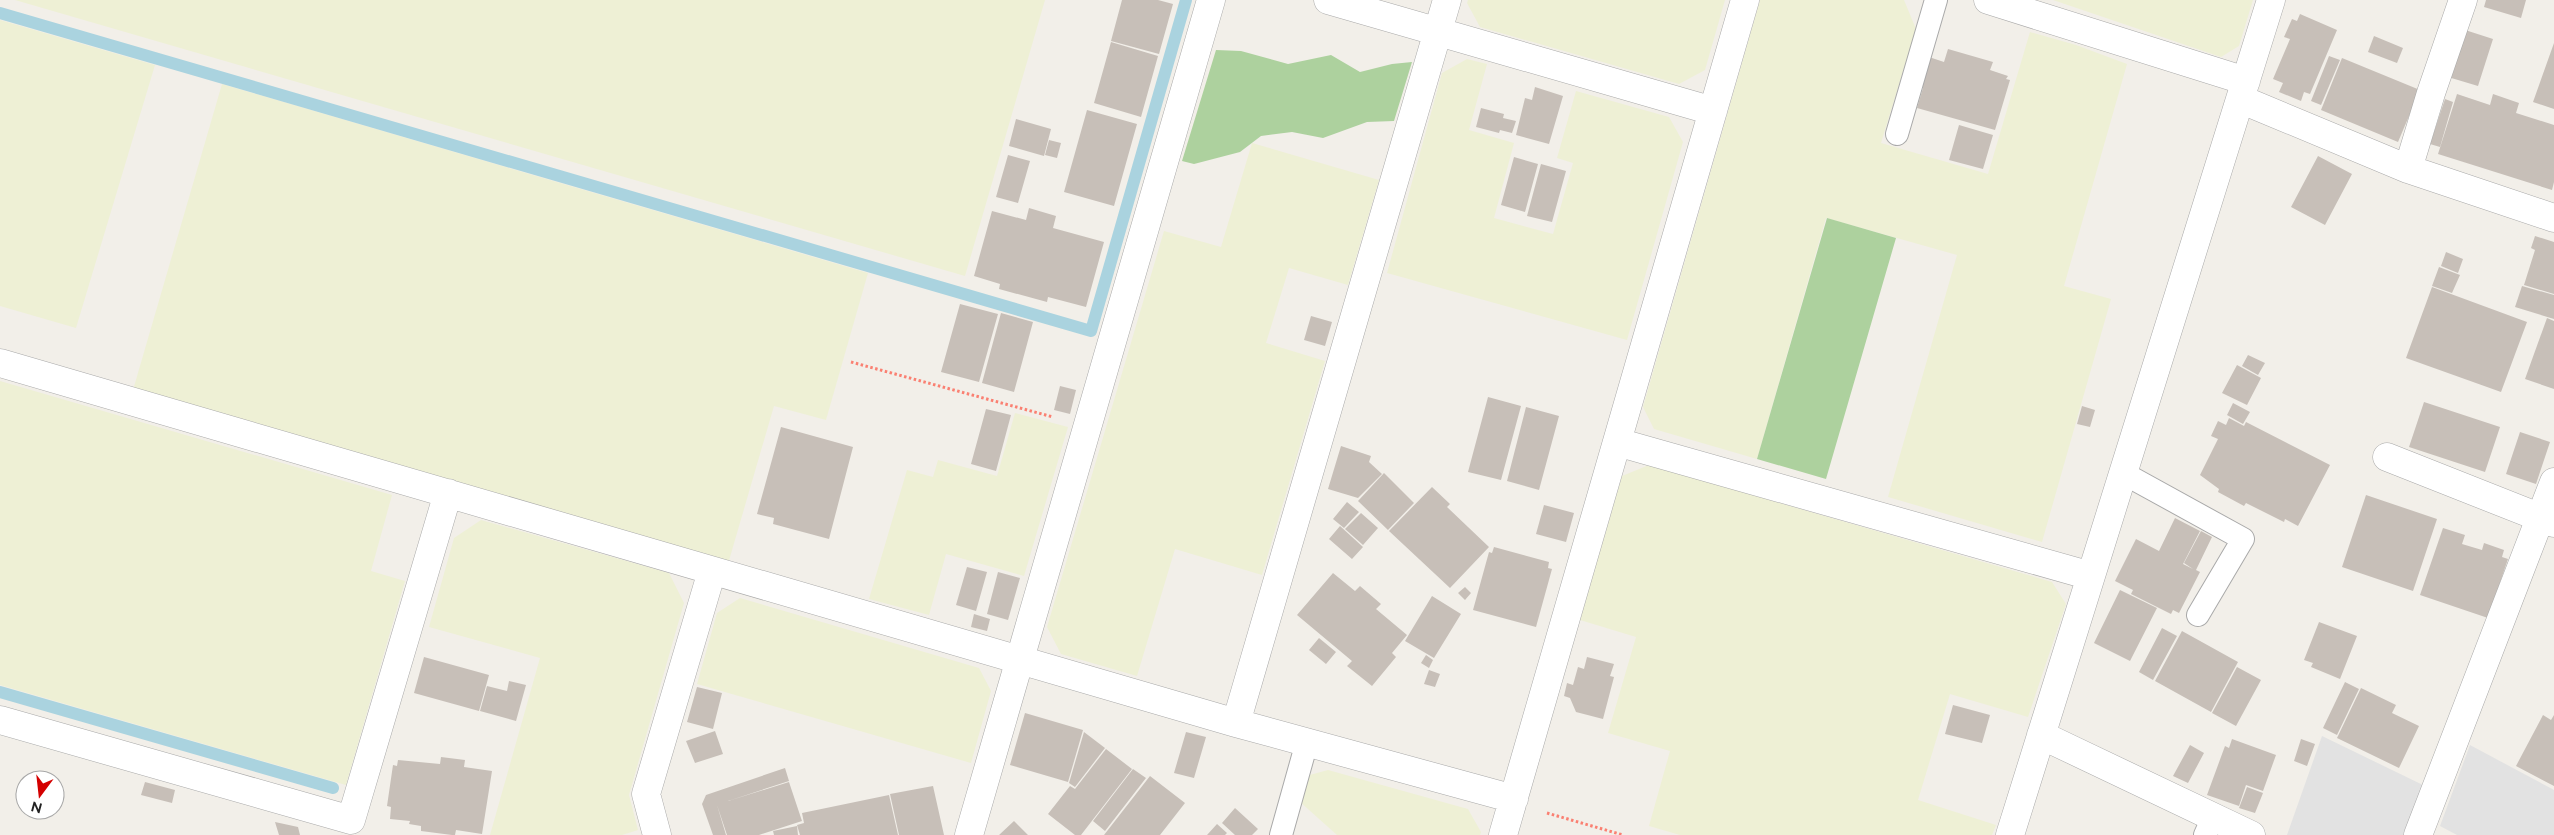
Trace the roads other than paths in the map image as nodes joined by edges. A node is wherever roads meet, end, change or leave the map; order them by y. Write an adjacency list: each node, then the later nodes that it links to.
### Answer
1 (1211, 0): 25 (street)
2 (1328, 0): 9 (street)
3 (1447, 0): 9 (street)
4 (1745, 0): 11 (street)
5 (1936, 0): 12 (lane)
6 (1988, 0): 10 (street)
7 (2271, 0): 10 (street)
8 (2463, 0): 13 (street)
9 (1438, 32): 11 (street); 27 (street)
10 (2243, 90): 13 (street); 18 (street)
11 (1713, 111): 16 (street)
12 (1898, 134)
13 (2408, 169): 14 (street)
14 (2554, 218)
15 (0, 363): 20 (street)
16 (1617, 442): 23 (street); 30 (street)
17 (2387, 457): 21 (street)
18 (2123, 473): 23 (street); 24 (lane)
19 (2554, 482): 21 (street)
20 (448, 494): 22 (street); 26 (street)
21 (2548, 520): 38 (street)
22 (712, 571): 25 (street); 32 (street)
23 (2091, 576): 28 (street)
24 (2198, 615)
25 (1020, 660): 27 (street); 33 (street)
26 (0, 720)
27 (1236, 723): 29 (street)
28 (2041, 735): 31 (street); 36 (street)
29 (1307, 742): 30 (street); 34 (lane)
30 (1513, 801): 35 (street)
31 (2209, 826): 37 (street)
32 (656, 835)
33 (969, 835)
34 (1281, 835)
35 (1503, 835)
36 (2010, 835)
37 (2251, 835)
38 (2418, 835)

